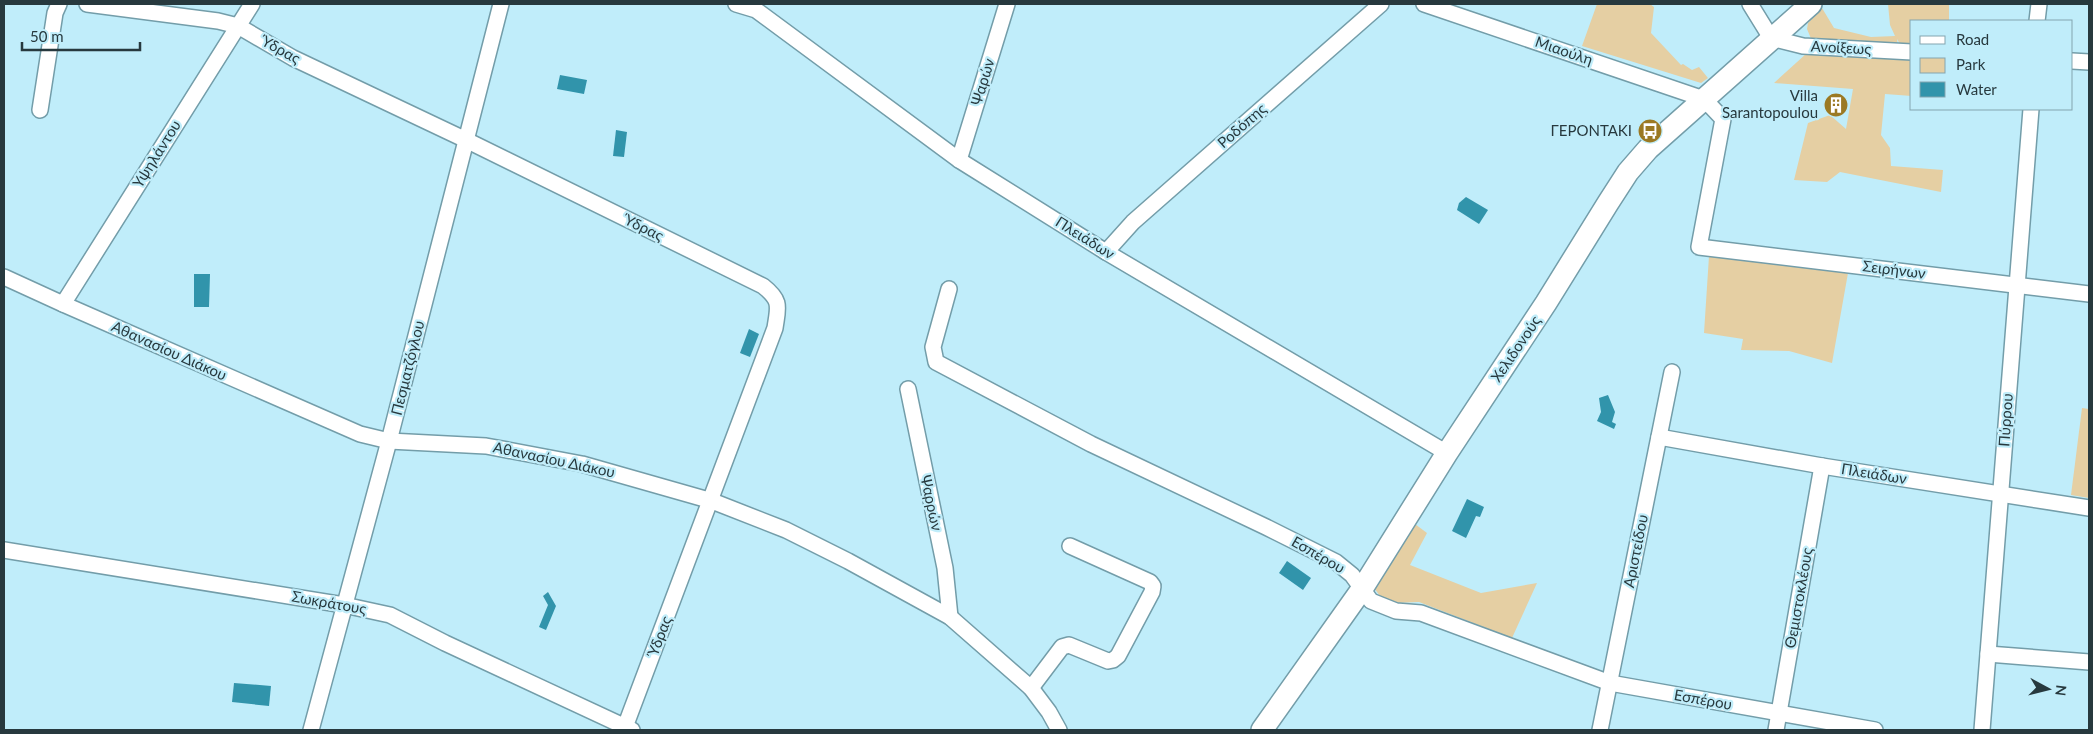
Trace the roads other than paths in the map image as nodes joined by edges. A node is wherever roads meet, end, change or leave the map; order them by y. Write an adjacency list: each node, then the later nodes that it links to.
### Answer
1 (59, 4): 20 (street)
2 (87, 4): 14 (street, Ύδρας)
3 (252, 4): 14 (street, Υψηλάντου)
4 (501, 4): 22 (street, Πεσματζόγλου)
5 (736, 4): 12 (street, Πλειάδων)
6 (1007, 4): 23 (street, Ψαρών)
7 (1381, 4): 24 (street, Ροδόπης)
8 (1424, 4): 19 (street, Μιαούλη)
9 (1750, 4): 15 (street)
10 (1811, 4): 15 (street, Χελιδονούς)
11 (2039, 4): 13 (street)
12 (756, 7): 23 (street, Πλειάδων)
13 (2037, 20)
14 (238, 26): 22 (street, Ύδρας); 29 (street, Υψηλάντου)
15 (1771, 38): 16 (street, Ανοίξεως); 19 (street, Χελιδονούς)
16 (1910, 52)
17 (2073, 61): 18 (street)
18 (2089, 62)
19 (1704, 99): 26 (street, Σειρήνων); 34 (street, Χελιδονούς)
20 (40, 110)
21 (2030, 110): 26 (street, Πύρρου)
22 (466, 140): 33 (street, Πεσματζόγλου); 37 (street, Ύδρας)
23 (959, 160): 24 (street, Πλειάδων)
24 (1106, 252): 34 (street, Πλειάδων)
25 (4, 277): 29 (street, Αθανασίου Διάκου)
26 (2017, 284): 28 (street, Σειρήνων); 36 (street, Πύρρου)
27 (949, 289): 41 (street, Εσπέρου)
28 (2089, 294)
29 (63, 304): 33 (street, Αθανασίου Διάκου)
30 (1672, 372): 32 (street, Αριστείδου)
31 (908, 389): 43 (street, Ψαρρών)
32 (1659, 437): 35 (street, Πλειάδων); 46 (street, Αριστείδου)
33 (389, 441): 37 (street, Αθανασίου Διάκου); 42 (street, Πεσματζόγλου)
34 (1447, 454): 41 (street, Χελιδονούς)
35 (1822, 466): 36 (street, Πλειάδων); 48 (street, Θεμιστοκλέους)
36 (2001, 494): 38 (street, Πλειάδων); 44 (street, Πύρρου)
37 (712, 500): 43 (street, Αθανασίου Διάκου); 49 (street, Ύδρας)
38 (2089, 508)
39 (1070, 546): 47 (street)
40 (4, 550): 42 (street, Σωκράτους)
41 (1362, 589): 46 (street, Εσπέρου); 52 (street, Χελιδονούς)
42 (344, 605): 49 (street, Σωκράτους); 50 (street, Πεσματζόγλου)
43 (950, 617): 47 (street, Αθανασίου Διάκου)
44 (1988, 654): 45 (street); 56 (street, Πύρρου)
45 (2089, 662)
46 (1610, 683): 48 (street, Εσπέρου); 53 (street, Αριστείδου)
47 (1031, 688): 51 (street, Αθανασίου Διάκου)
48 (1779, 714): 54 (street, Θεμιστοκλέους); 55 (street, Εσπέρου)
49 (628, 729)
50 (311, 730)
51 (1059, 730)
52 (1262, 730)
53 (1600, 730)
54 (1776, 730)
55 (1875, 730)
56 (1982, 730)

